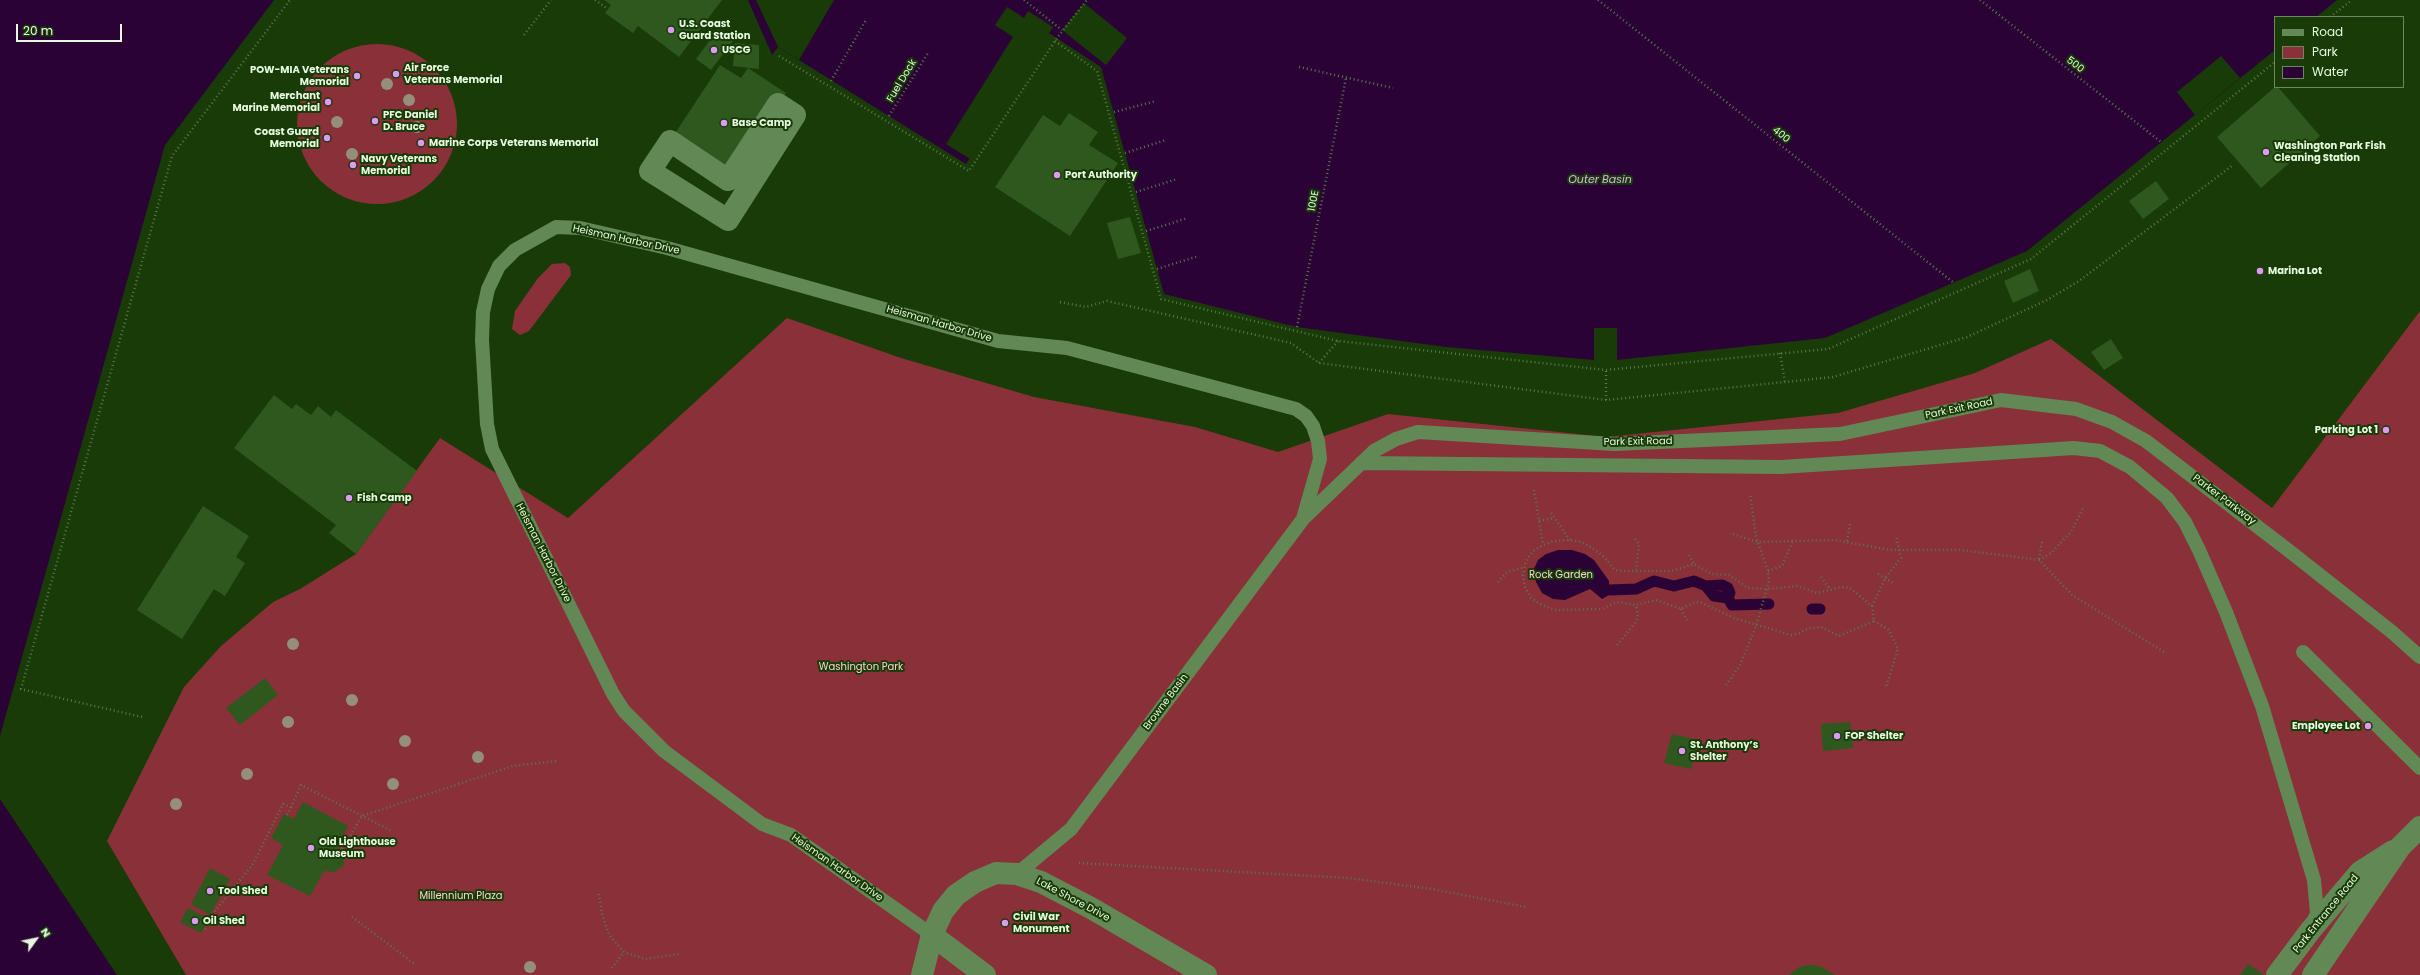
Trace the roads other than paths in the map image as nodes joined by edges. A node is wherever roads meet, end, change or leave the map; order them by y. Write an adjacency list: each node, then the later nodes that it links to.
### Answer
1 (670, 141): 1 (street)
2 (2000, 400): 3 (lane, Park Exit Road); 6 (lane, Parker Parkway)
3 (1362, 463): 4 (lane, Park Exit Road); 11 (lane)
4 (1303, 519): 10 (lane, Browne Basin); 12 (lane, Heisman Harbor Drive)
5 (2303, 652): 7 (lane)
6 (2420, 657)
7 (2420, 768)
8 (2420, 827): 9 (street, Park Entrance Road)
9 (2400, 847): 11 (street, Park Entrance Road); 17 (street, Park Entrance Road)
10 (1017, 874): 12 (street, Lake Shore Drive); 15 (street, Lake Shore Drive)
11 (2310, 931): 16 (street, Park Entrance Road)
12 (932, 934): 13 (street, Lake Shore Drive); 14 (street)
13 (922, 975)
14 (985, 975)
15 (1206, 975)
16 (2278, 975)
17 (2313, 975)

